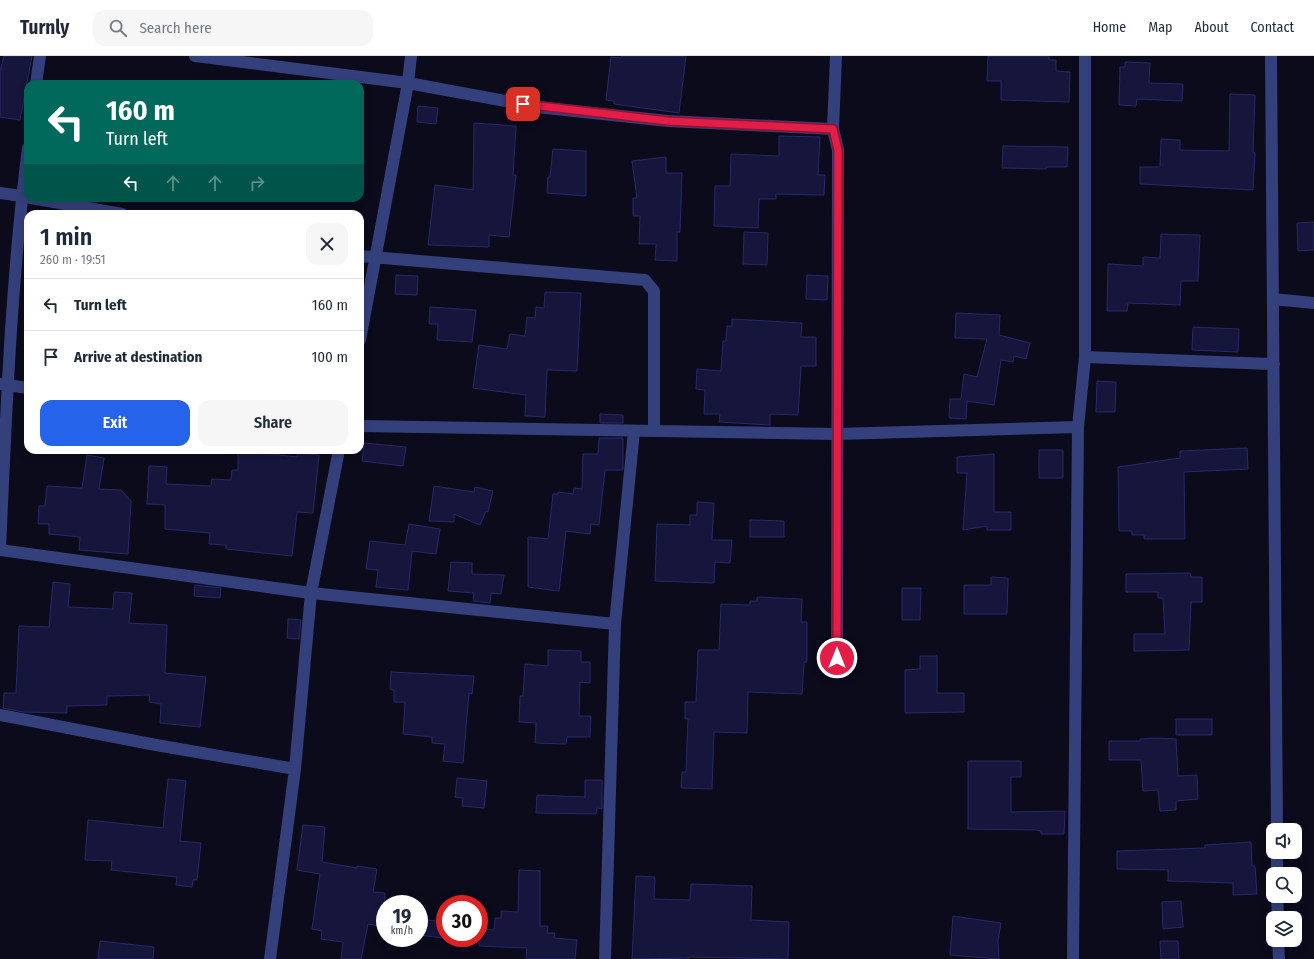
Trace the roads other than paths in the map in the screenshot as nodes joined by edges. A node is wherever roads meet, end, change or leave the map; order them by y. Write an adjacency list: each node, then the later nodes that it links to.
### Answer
1 (40, 56): 7 (street)
2 (195, 56): 8 (street)
3 (411, 56): 8 (street)
4 (836, 56): 9 (street)
5 (1086, 56): 20 (street)
6 (1271, 56): 17 (street)
7 (37, 80)
8 (408, 83): 9 (street); 16 (street)
9 (833, 129): 28 (street)
10 (0, 193): 11 (street)
11 (24, 197)
12 (55, 202): 13 (street)
13 (100, 210)
14 (24, 222): 22 (street)
15 (364, 257): 16 (street)
16 (375, 258): 19 (street); 27 (street)
17 (1273, 299): 18 (street); 21 (street)
18 (1314, 303)
19 (364, 318)
20 (1085, 357): 21 (street); 25 (street)
21 (1274, 364): 36 (street)
22 (4, 385): 23 (street); 30 (street)
23 (24, 388)
24 (364, 426): 26 (street)
25 (1078, 427): 28 (street); 40 (street)
26 (634, 431): 27 (street); 32 (street)
27 (654, 431): 28 (street)
28 (837, 434): 33 (street)
29 (338, 454): 31 (street)
30 (0, 550): 31 (street)
31 (311, 593): 32 (street); 35 (street)
32 (615, 624): 39 (street)
33 (837, 658)
34 (0, 715): 35 (street)
35 (295, 769): 38 (street)
36 (1277, 823)
37 (1278, 947): 41 (street)
38 (270, 959)
39 (605, 959)
40 (1073, 959)
41 (1279, 959)

